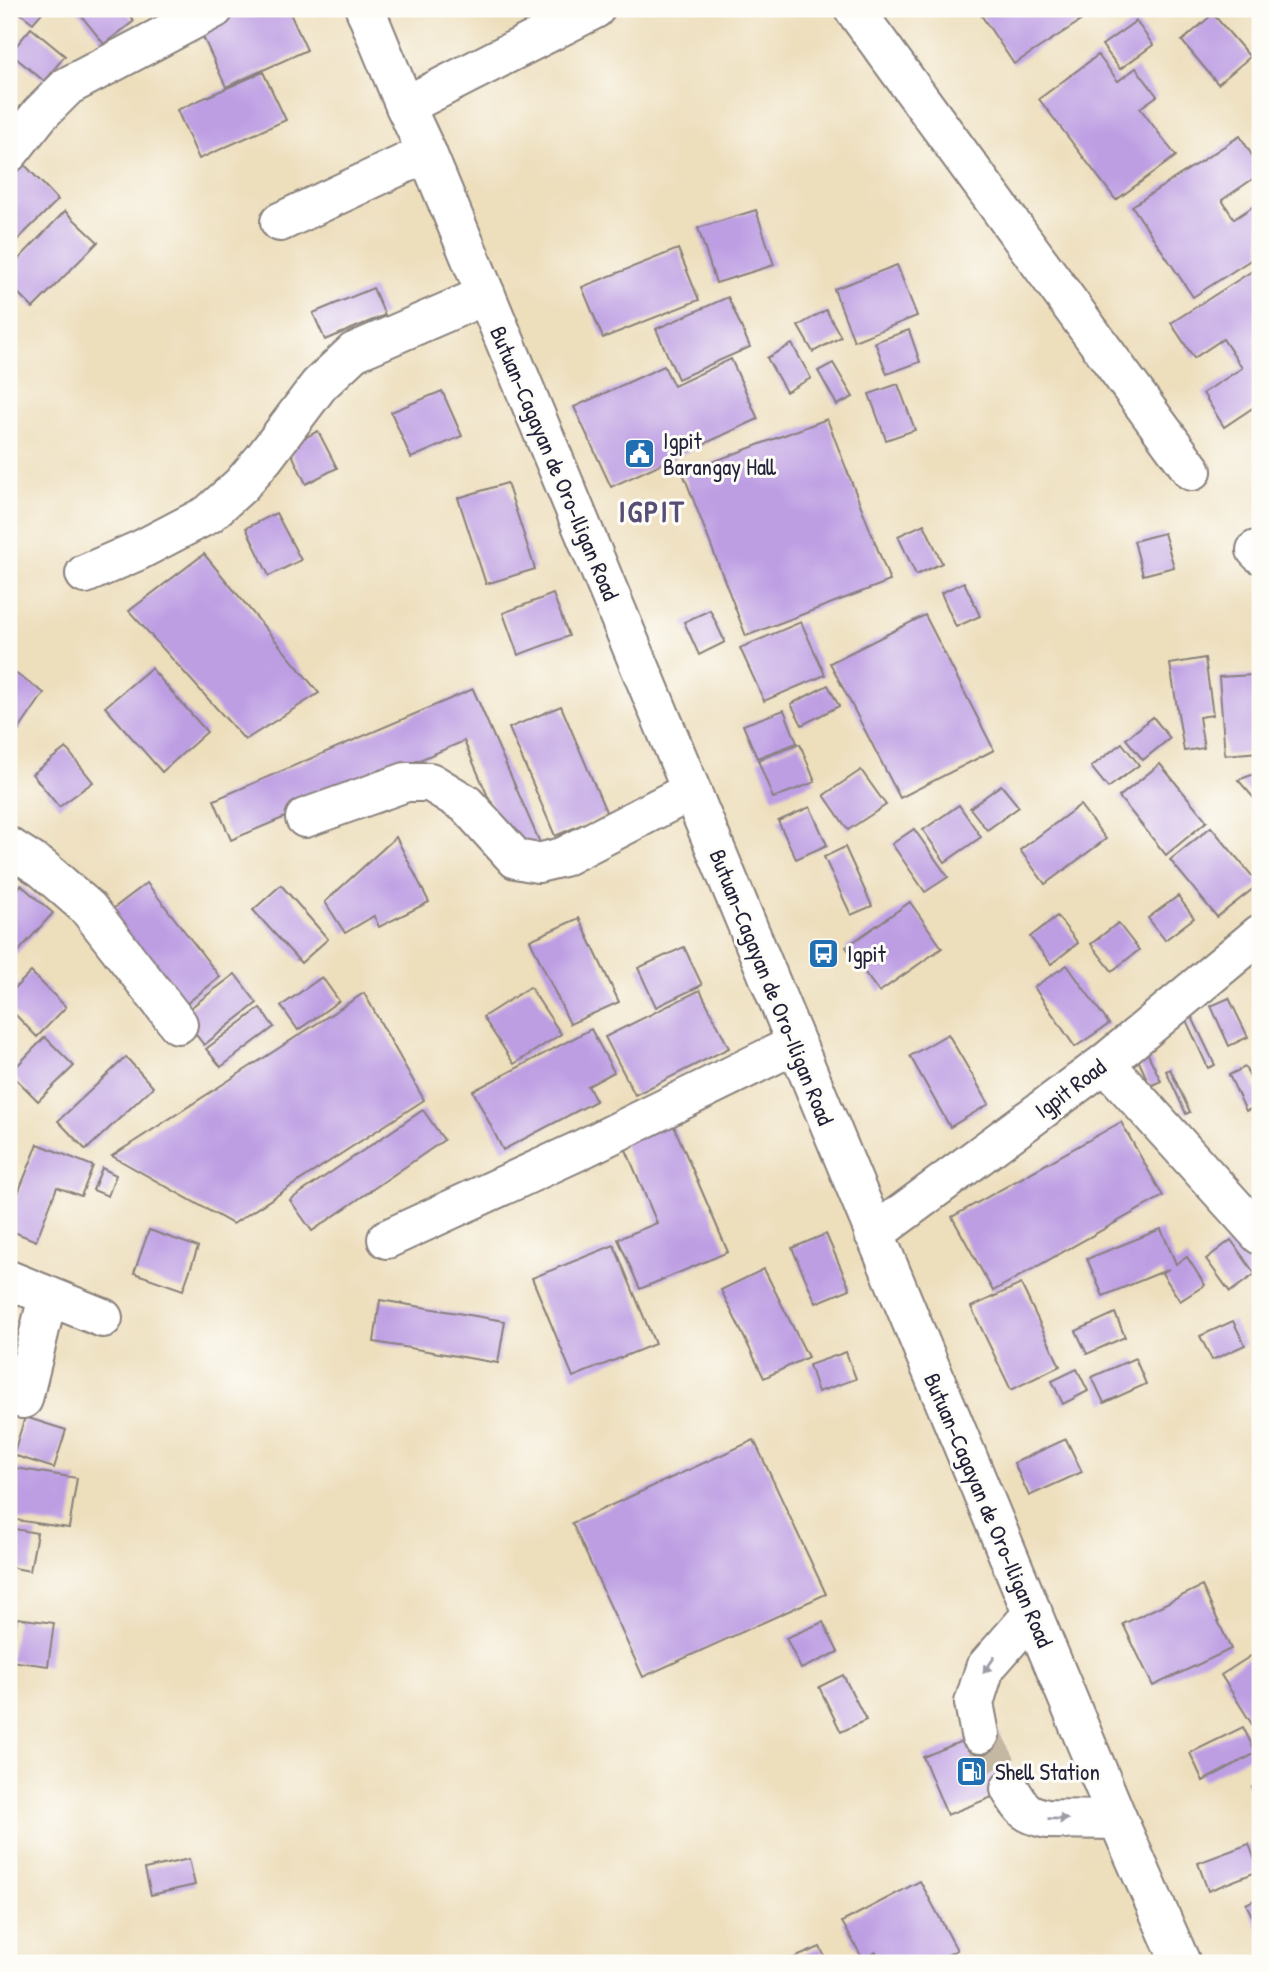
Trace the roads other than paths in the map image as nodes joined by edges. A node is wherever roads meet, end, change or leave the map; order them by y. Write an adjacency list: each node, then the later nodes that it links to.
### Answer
1 (214, 9): 6 (main road)
2 (365, 9): 5 (main road, Butuan-Cagayan de Oro-Iligan Road)
3 (595, 9): 5 (main road)
4 (854, 9): 10 (main road)
5 (405, 106): 7 (main road, Butuan-Cagayan de Oro-Iligan Road)
6 (9, 153)
7 (427, 153): 8 (main road); 9 (main road, Butuan-Cagayan de Oro-Iligan Road)
8 (280, 222)
9 (486, 295): 11 (main road); 12 (main road, Butuan-Cagayan de Oro-Iligan Road)
10 (1192, 471)
11 (85, 574)
12 (691, 791): 13 (main road); 17 (main road, Butuan-Cagayan de Oro-Iligan Road)
13 (305, 818)
14 (9, 847): 16 (main road)
15 (1260, 934): 18 (main road, Igpit Road)
16 (178, 1024)
17 (796, 1044): 19 (main road, Butuan-Cagayan de Oro-Iligan Road); 21 (main road)
18 (1105, 1063): 19 (main road, Igpit Road); 20 (main road)
19 (874, 1234): 26 (main road, Butuan-Cagayan de Oro-Iligan Road)
20 (1260, 1235)
21 (387, 1239)
22 (9, 1280): 23 (main road)
23 (48, 1296): 24 (main road); 25 (main road)
24 (103, 1318)
25 (23, 1399)
26 (1033, 1613): 27 (main road, one-way to 27); 29 (main road, Butuan-Cagayan de Oro-Iligan Road)
27 (980, 1734)
28 (1010, 1789): 29 (main road, one-way to 29)
29 (1118, 1820): 30 (main road, Butuan-Cagayan de Oro-Iligan Road)
30 (1181, 1963)

